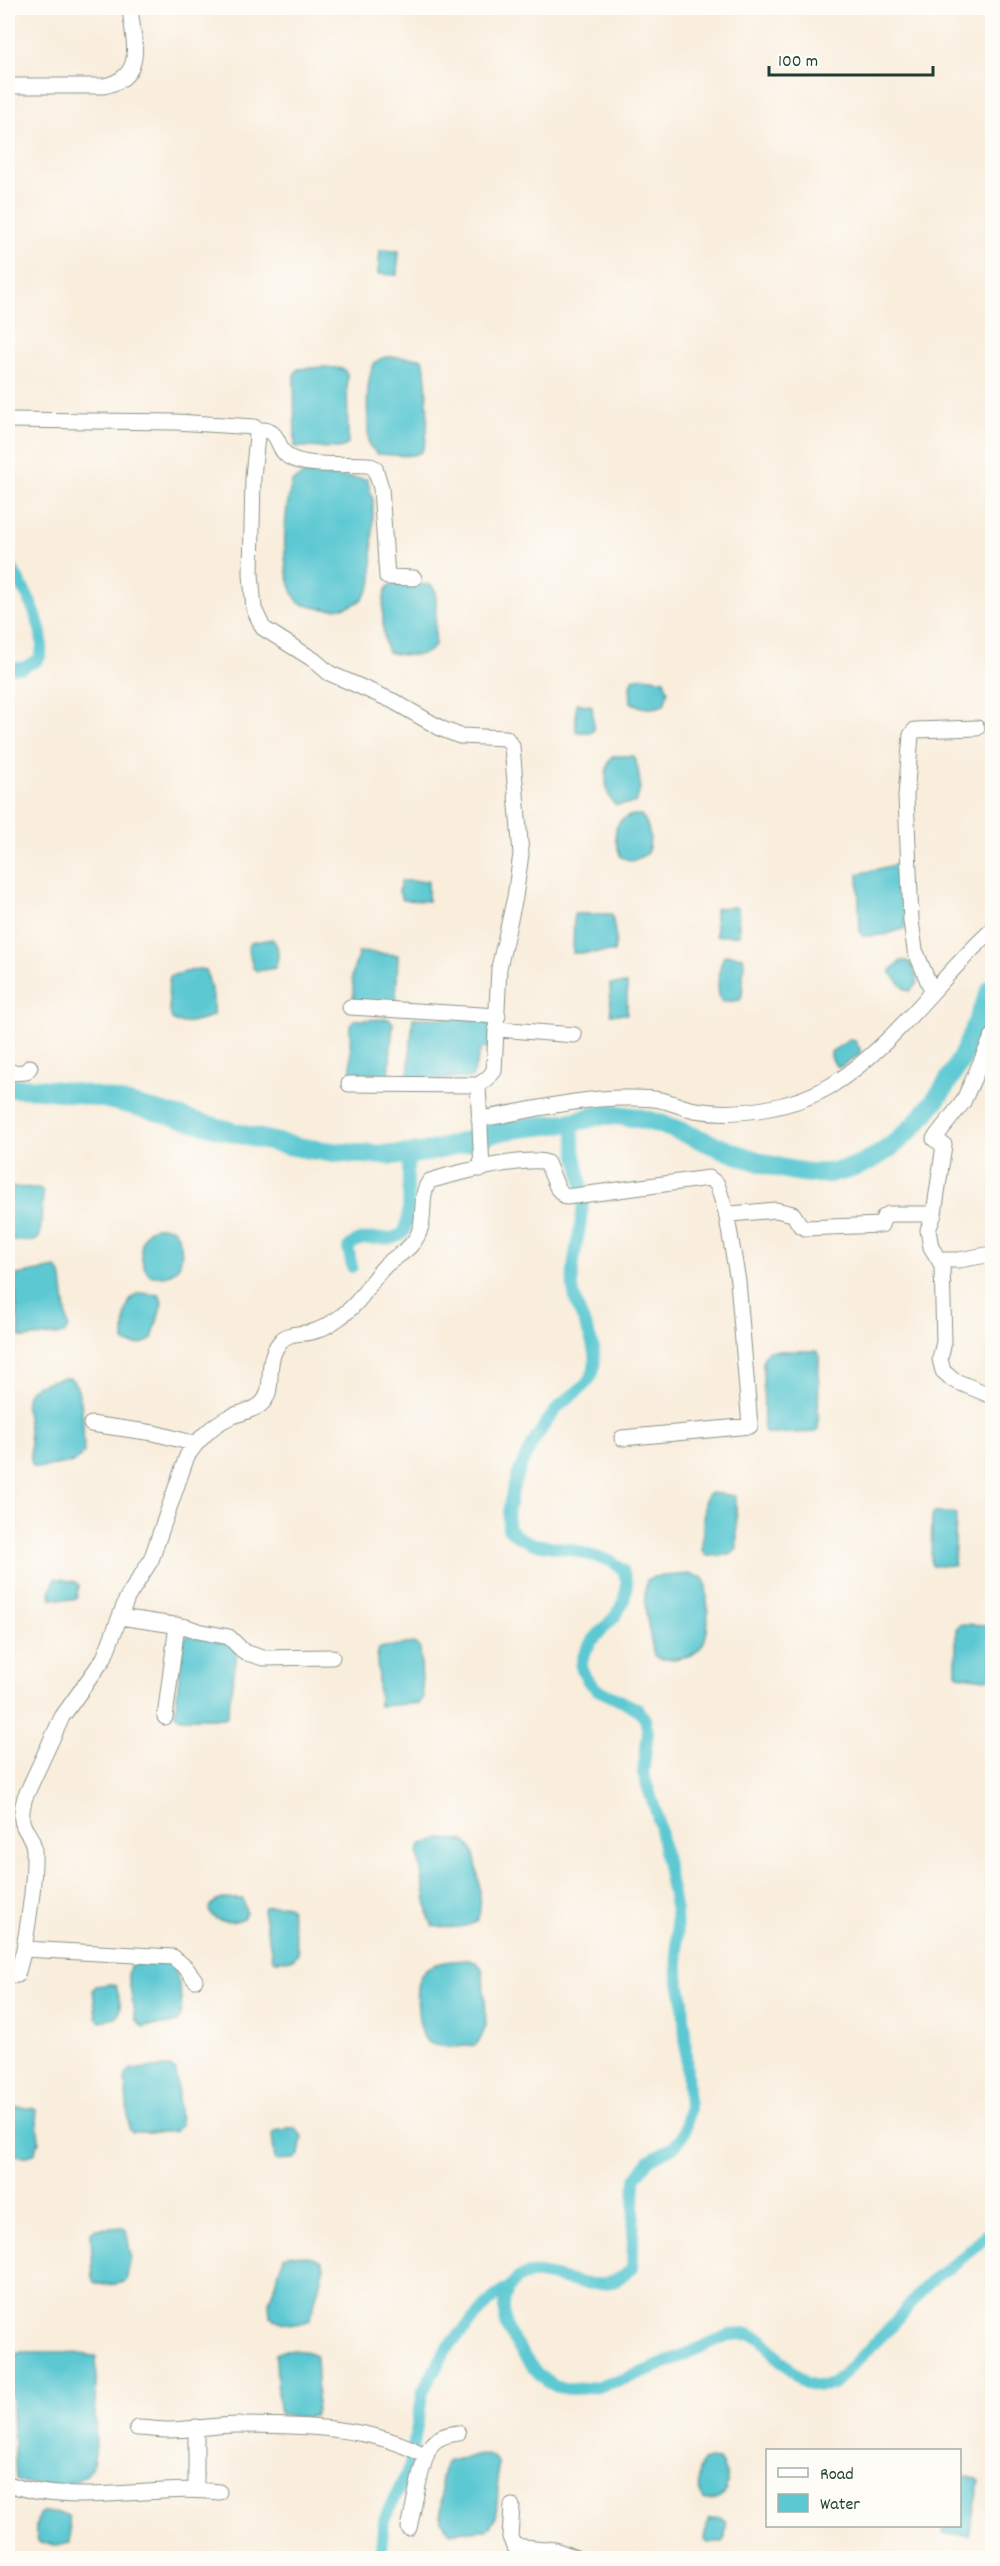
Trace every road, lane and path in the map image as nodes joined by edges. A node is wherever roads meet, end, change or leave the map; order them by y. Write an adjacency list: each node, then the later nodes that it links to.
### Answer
1 (130, 8): 2 (street)
2 (8, 87)
3 (8, 420): 4 (street)
4 (256, 430): 5 (street); 10 (street)
5 (414, 579)
6 (977, 728): 8 (street)
7 (993, 930): 8 (street)
8 (932, 991): 17 (street)
9 (350, 1006): 10 (street)
10 (497, 1023): 11 (street); 16 (street)
11 (574, 1035)
12 (993, 1037): 20 (street)
13 (30, 1067): 14 (street)
14 (8, 1073)
15 (349, 1084): 16 (street)
16 (477, 1085): 17 (street)
17 (479, 1124): 18 (street)
18 (482, 1168): 19 (street); 26 (street)
19 (726, 1212): 20 (street); 25 (street)
20 (934, 1214): 22 (street)
21 (993, 1254): 22 (street)
22 (939, 1260): 23 (street)
23 (993, 1396)
24 (91, 1424): 26 (street)
25 (622, 1438)
26 (196, 1444): 27 (street)
27 (120, 1617): 28 (street); 31 (street)
28 (177, 1625): 29 (street); 30 (street)
29 (332, 1657)
30 (165, 1717)
31 (24, 1949): 32 (street); 33 (street)
32 (8, 1977)
33 (195, 1980)
34 (196, 2427): 35 (street); 37 (street); 39 (street)
35 (137, 2428)
36 (458, 2433): 37 (street)
37 (423, 2455): 42 (street)
38 (8, 2484): 39 (street)
39 (196, 2489): 40 (street)
40 (219, 2492)
41 (512, 2506): 43 (street)
42 (409, 2528)
43 (576, 2559)

